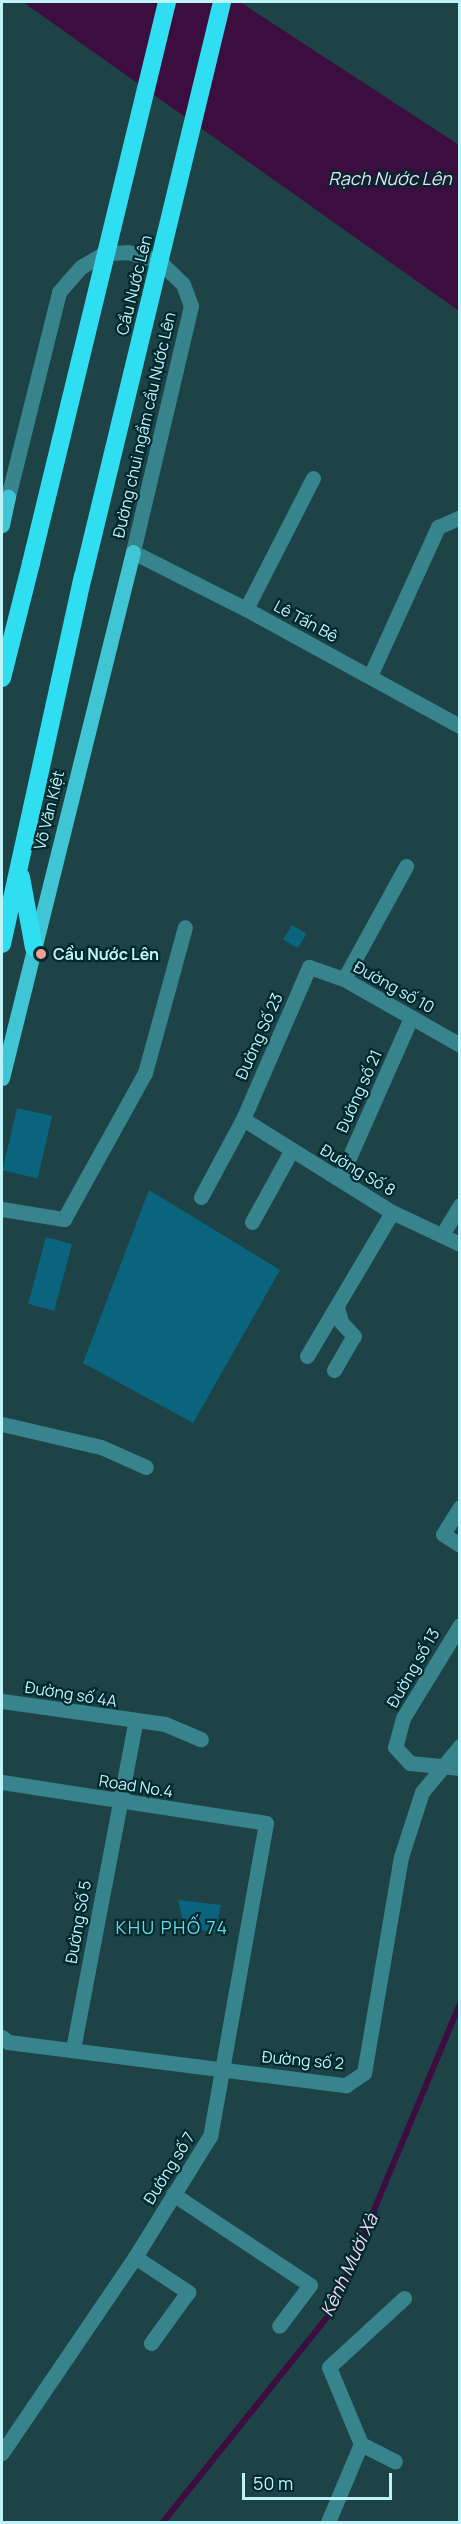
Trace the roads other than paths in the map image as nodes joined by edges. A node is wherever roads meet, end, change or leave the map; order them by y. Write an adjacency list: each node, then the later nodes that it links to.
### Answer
1 (167, 2): 11 (highway, Cầu Nước Lên, bridge)
2 (222, 2): 3 (highway, Cầu Nước Lên, bridge)
3 (159, 261): 5 (street); 8 (street, Đường chui ngầm cầu Nước Lên); 9 (highway, Cầu Nước Lên, bridge)
4 (313, 478): 10 (street)
5 (5, 495): 7 (main road)
6 (459, 517): 13 (street)
7 (2, 525)
8 (133, 552): 10 (street, Lê Tấn Bê); 20 (main road, Võ Văn Kiệt)
9 (83, 577): 17 (highway, Võ Văn Kiệt)
10 (246, 609): 13 (street, Lê Tấn Bê)
11 (15, 628): 12 (highway); 14 (highway)
12 (2, 659)
13 (370, 676): 15 (street, Lê Tấn Bê)
14 (2, 678)
15 (459, 726)
16 (406, 866): 22 (street)
17 (20, 869): 19 (highway, Võ Văn Kiệt); 20 (highway)
18 (185, 927): 31 (street)
19 (2, 944)
20 (34, 948): 25 (main road, Võ Văn Kiệt)
21 (309, 967): 22 (street, Đường số 10); 26 (street, Đường Số 23)
22 (344, 979): 23 (street, Đường số 10)
23 (411, 1017): 24 (street, Đường số 10); 28 (street, Đường số 21)
24 (459, 1045)
25 (2, 1078)
26 (243, 1119): 27 (street, Đường Số 8); 29 (street, Đường Số 23)
27 (291, 1151): 28 (street, Đường Số 8); 33 (street)
28 (340, 1179): 32 (street, Đường Số 8)
29 (201, 1197)
30 (459, 1205): 34 (street)
31 (2, 1209)
32 (392, 1212): 34 (street, Đường Số 8); 36 (street)
33 (252, 1222)
34 (442, 1235): 35 (street, Đường Số 8)
35 (459, 1244)
36 (337, 1306): 37 (street); 38 (street)
37 (307, 1356)
38 (334, 1370)
39 (2, 1424): 40 (street)
40 (146, 1467)
41 (459, 1507): 42 (street)
42 (459, 1545)
43 (459, 1625): 48 (street, Đường số 13)
44 (2, 1701): 45 (street, Đường số 4A)
45 (135, 1723): 46 (street, Đường số 4A); 51 (street, Đường Số 5)
46 (201, 1739)
47 (459, 1746): 48 (street, Đường số 2)
48 (443, 1768): 49 (street); 55 (street, Đường số 2)
49 (459, 1768)
50 (2, 1782): 51 (street, Road No.4)
51 (118, 1802): 52 (street, Road No.4); 54 (street, Đường Số 5)
52 (266, 1822): 55 (street, Đường số 7)
53 (4, 2044): 54 (street, Đường số 2)
54 (73, 2049): 55 (street, Đường số 2)
55 (223, 2071): 56 (street, Đường số 7)
56 (173, 2194): 57 (street, Đường số 7); 59 (street)
57 (135, 2257): 60 (street); 62 (street, Đường số 7)
58 (404, 2298): 61 (street)
59 (279, 2326)
60 (151, 2343)
61 (361, 2444): 63 (street); 64 (street)
62 (2, 2453)
63 (395, 2462)
64 (328, 2523)

